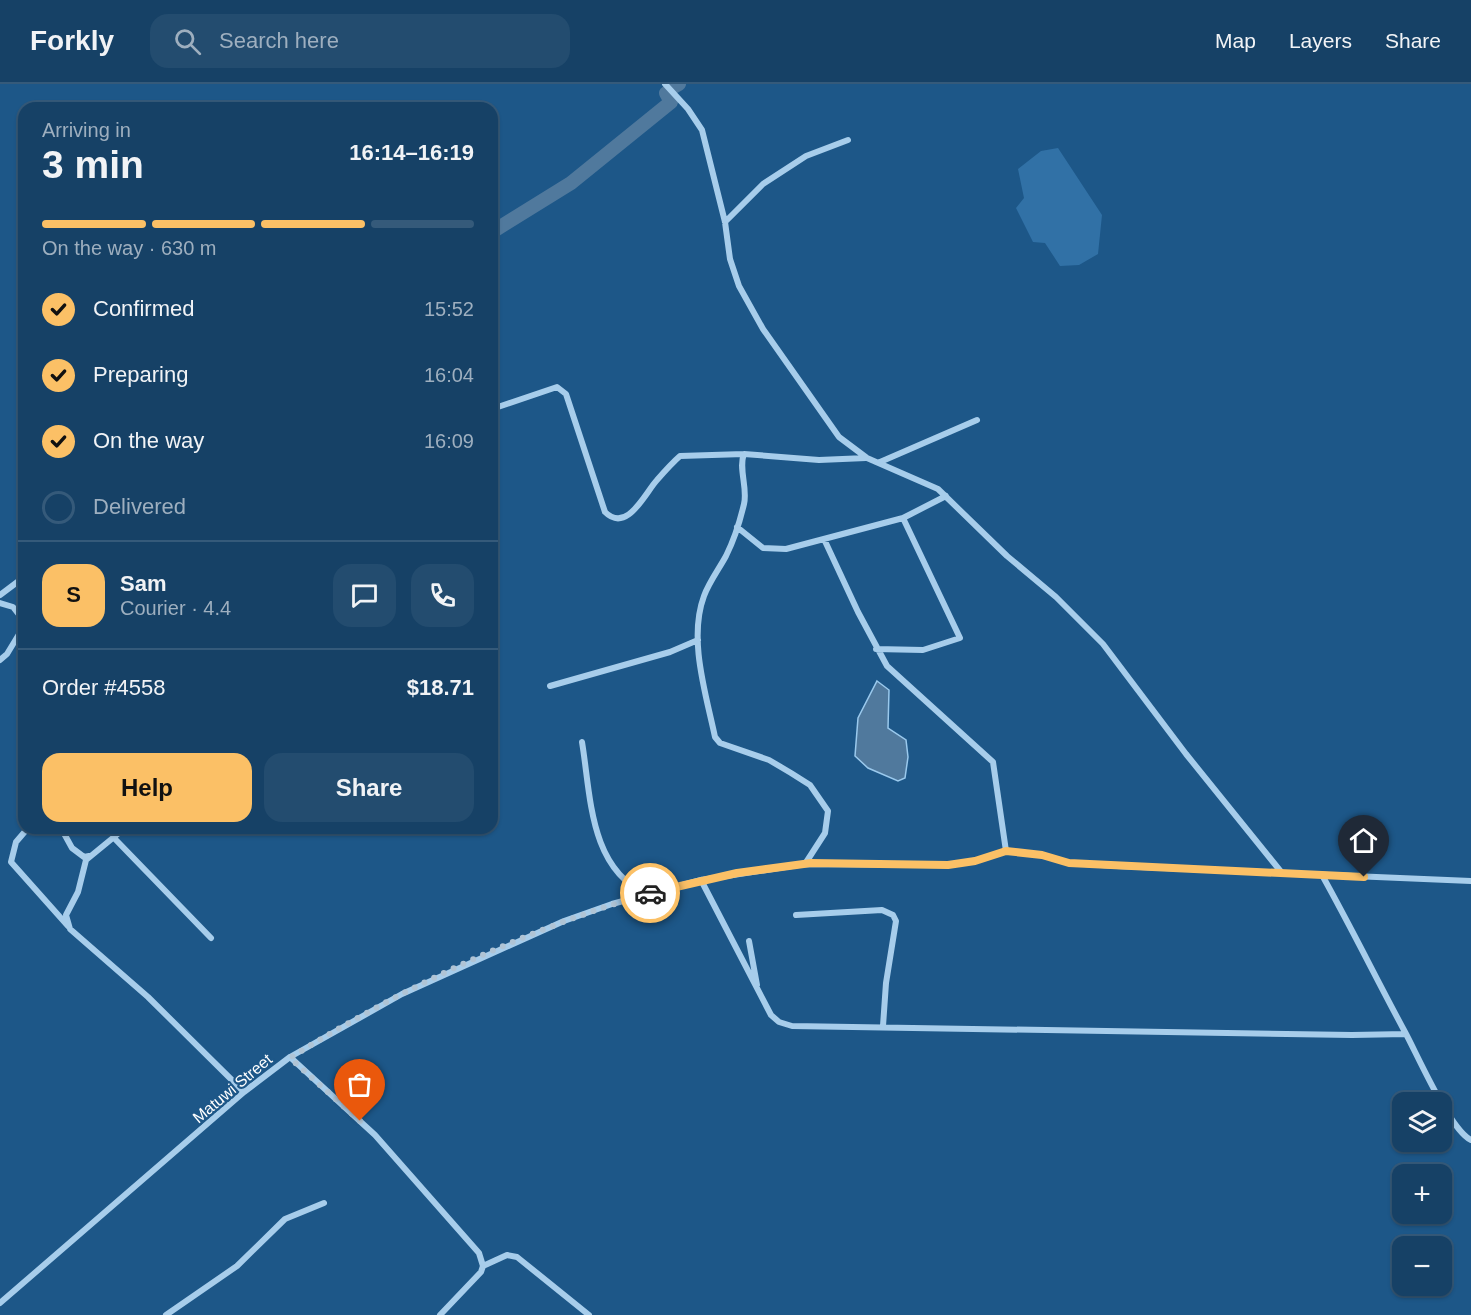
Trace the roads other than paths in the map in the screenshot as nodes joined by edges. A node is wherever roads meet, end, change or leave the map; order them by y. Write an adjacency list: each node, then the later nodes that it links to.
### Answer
1 (664, 84): 3 (street)
2 (848, 140): 3 (street)
3 (725, 222): 7 (street)
4 (498, 407): 6 (street)
5 (977, 420): 8 (street)
6 (744, 454): 7 (street); 11 (street)
7 (867, 458): 8 (street)
8 (880, 462): 9 (street)
9 (946, 496): 10 (street); 30 (street)
10 (903, 518): 12 (street); 19 (street)
11 (737, 527): 12 (street); 18 (street)
12 (824, 539): 19 (street)
13 (18, 582): 14 (street)
14 (0, 595)
15 (0, 603): 16 (street)
16 (18, 613)
17 (18, 636): 20 (street)
18 (698, 640): 21 (street); 29 (street)
19 (876, 650): 27 (street)
20 (0, 660)
21 (550, 686)
22 (582, 742): 34 (street)
23 (23, 834): 36 (street)
24 (65, 834): 28 (street)
25 (120, 834): 26 (street)
26 (115, 839): 28 (street); 37 (street)
27 (1006, 851): 29 (street, Matuwi Street); 30 (street, Matuwi Street)
28 (91, 855): 36 (street)
29 (805, 864): 32 (street, Matuwi Street)
30 (1282, 873): 31 (street, Matuwi Street)
31 (1322, 875): 33 (street, Matuwi Street); 41 (street)
32 (701, 880): 34 (street, Matuwi Street); 39 (street)
33 (1471, 881)
34 (646, 894): 42 (street, Matuwi Street)
35 (796, 915): 40 (street)
36 (70, 929): 43 (street)
37 (211, 938)
38 (749, 941): 39 (street)
39 (758, 993): 40 (street)
40 (883, 1026): 41 (street)
41 (1406, 1034): 44 (street)
42 (290, 1058): 43 (street, Matuwi Street); 46 (street)
43 (244, 1092): 47 (street, Matuwi Street)
44 (1471, 1140)
45 (324, 1203): 48 (street)
46 (483, 1266): 49 (street); 50 (street)
47 (0, 1303)
48 (165, 1315)
49 (440, 1315)
50 (589, 1315)

